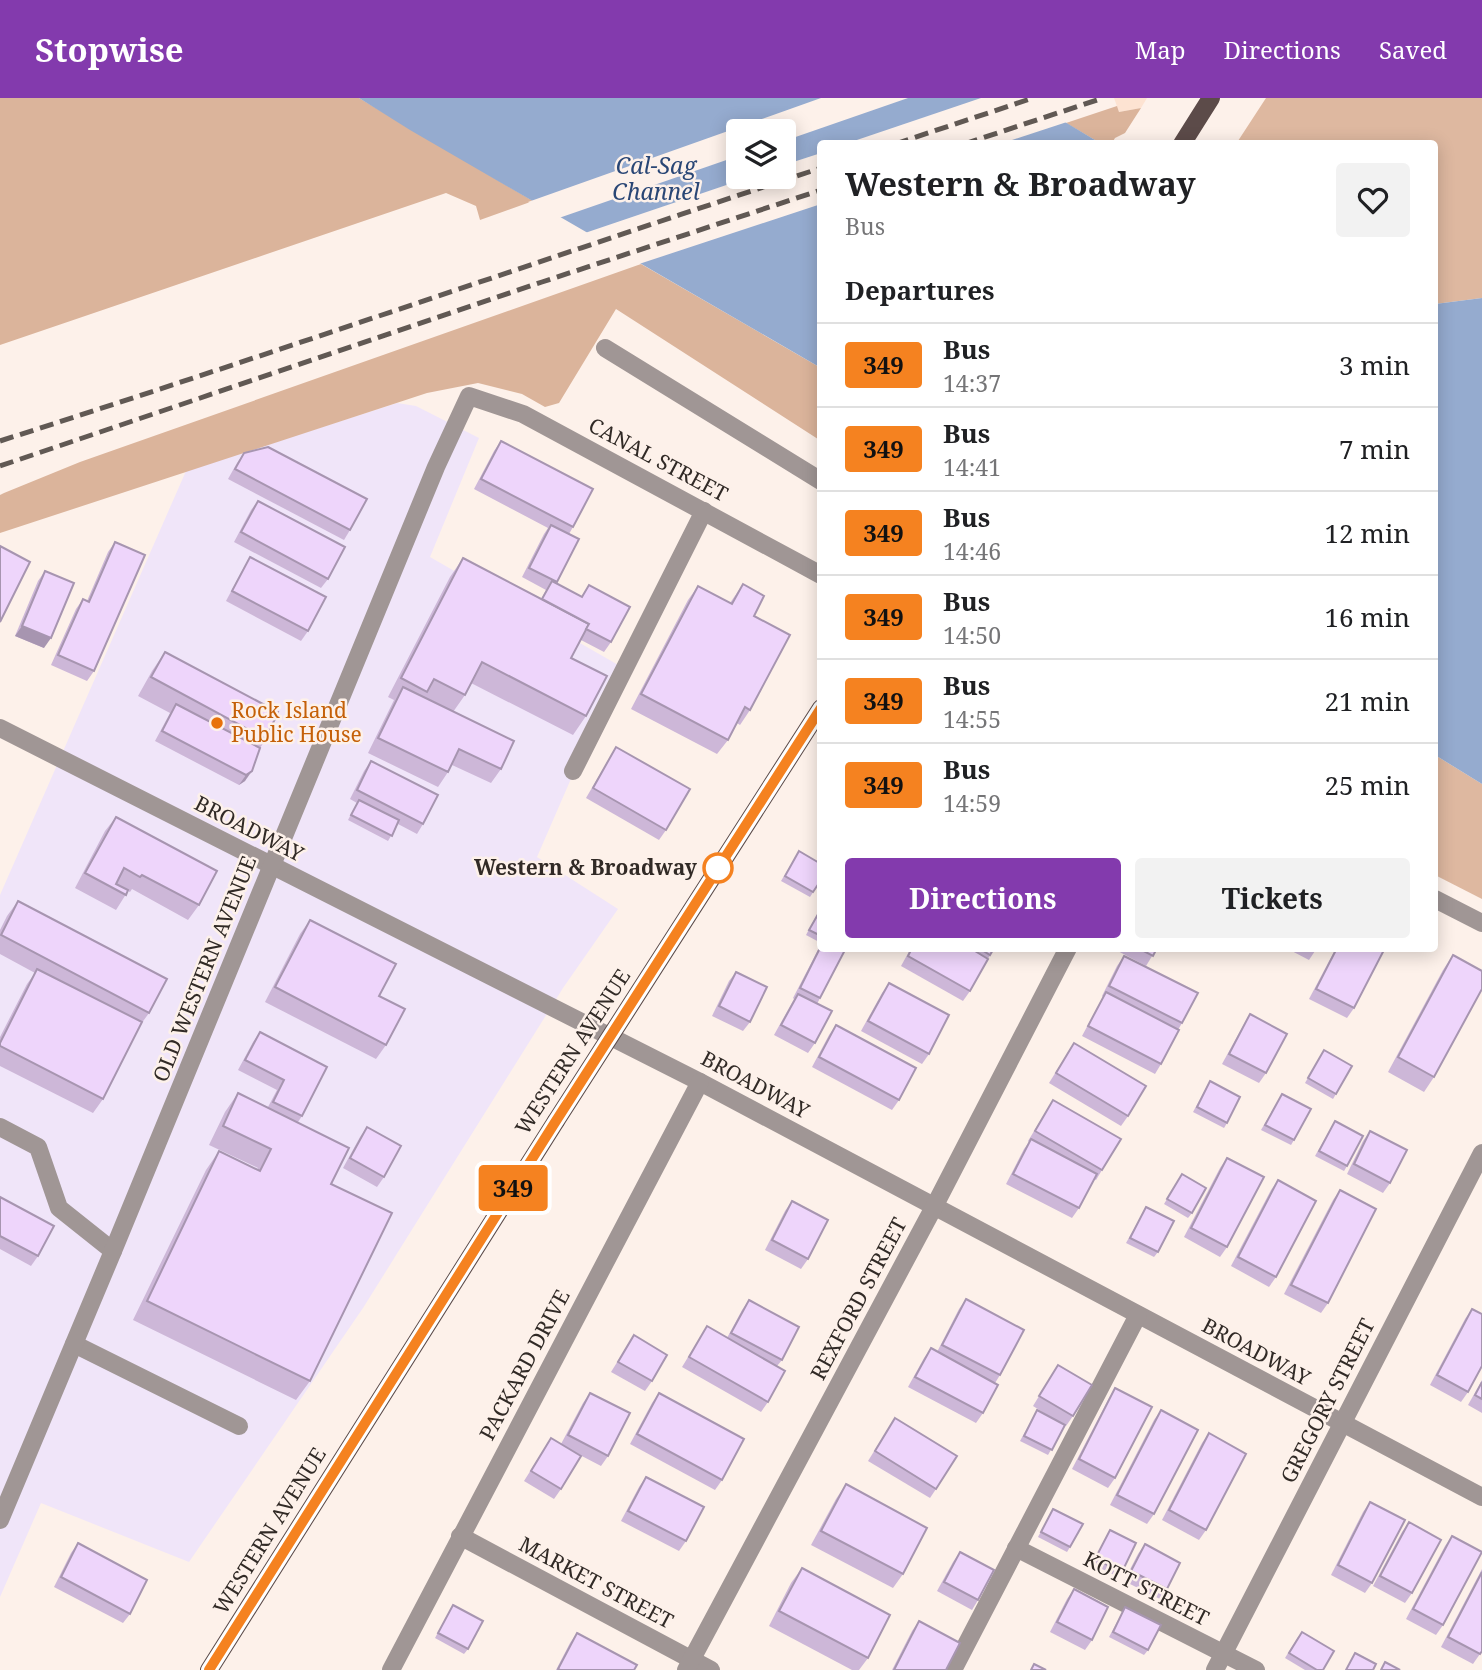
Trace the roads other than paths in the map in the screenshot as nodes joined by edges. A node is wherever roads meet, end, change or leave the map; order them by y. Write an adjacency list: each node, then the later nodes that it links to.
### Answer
1 (1211, 98): 2 (main road)
2 (1185, 140)
3 (605, 348): 5 (street)
4 (468, 396): 6 (street, CANAL STREET); 11 (street, OLD WESTERN AVENUE)
5 (817, 479)
6 (704, 511): 7 (street, CANAL STREET); 10 (street)
7 (817, 573)
8 (817, 714): 30 (main road, WESTERN AVENUE, bridge)
9 (0, 728): 11 (street, BROADWAY)
10 (573, 771)
11 (273, 866): 15 (street, BROADWAY); 19 (street, OLD WESTERN AVENUE)
12 (1438, 901): 13 (street)
13 (1482, 923)
14 (1066, 952): 18 (street, REXFORD STREET)
15 (700, 1082): 18 (street, BROADWAY); 26 (street, PACKARD DRIVE)
16 (0, 1127): 19 (street)
17 (1482, 1153): 22 (street, GREGORY STREET)
18 (935, 1205): 20 (street, BROADWAY); 29 (street, REXFORD STREET)
19 (114, 1251): 21 (street, OLD WESTERN AVENUE)
20 (1138, 1315): 22 (street, BROADWAY); 27 (street)
21 (74, 1344): 23 (street); 25 (street, OLD WESTERN AVENUE)
22 (1342, 1424): 24 (street, BROADWAY); 28 (street, GREGORY STREET)
23 (239, 1426)
24 (1482, 1497)
25 (0, 1521)
26 (460, 1536): 29 (street, MARKET STREET); 31 (street, PACKARD DRIVE)
27 (1016, 1548): 28 (street, KOTT STREET); 33 (street)
28 (1223, 1653): 34 (street, GREGORY STREET); 35 (street, KOTT STREET)
29 (689, 1665): 32 (street, MARKET STREET)
30 (209, 1670)
31 (391, 1670)
32 (711, 1670)
33 (953, 1670)
34 (1215, 1670)
35 (1256, 1670)

